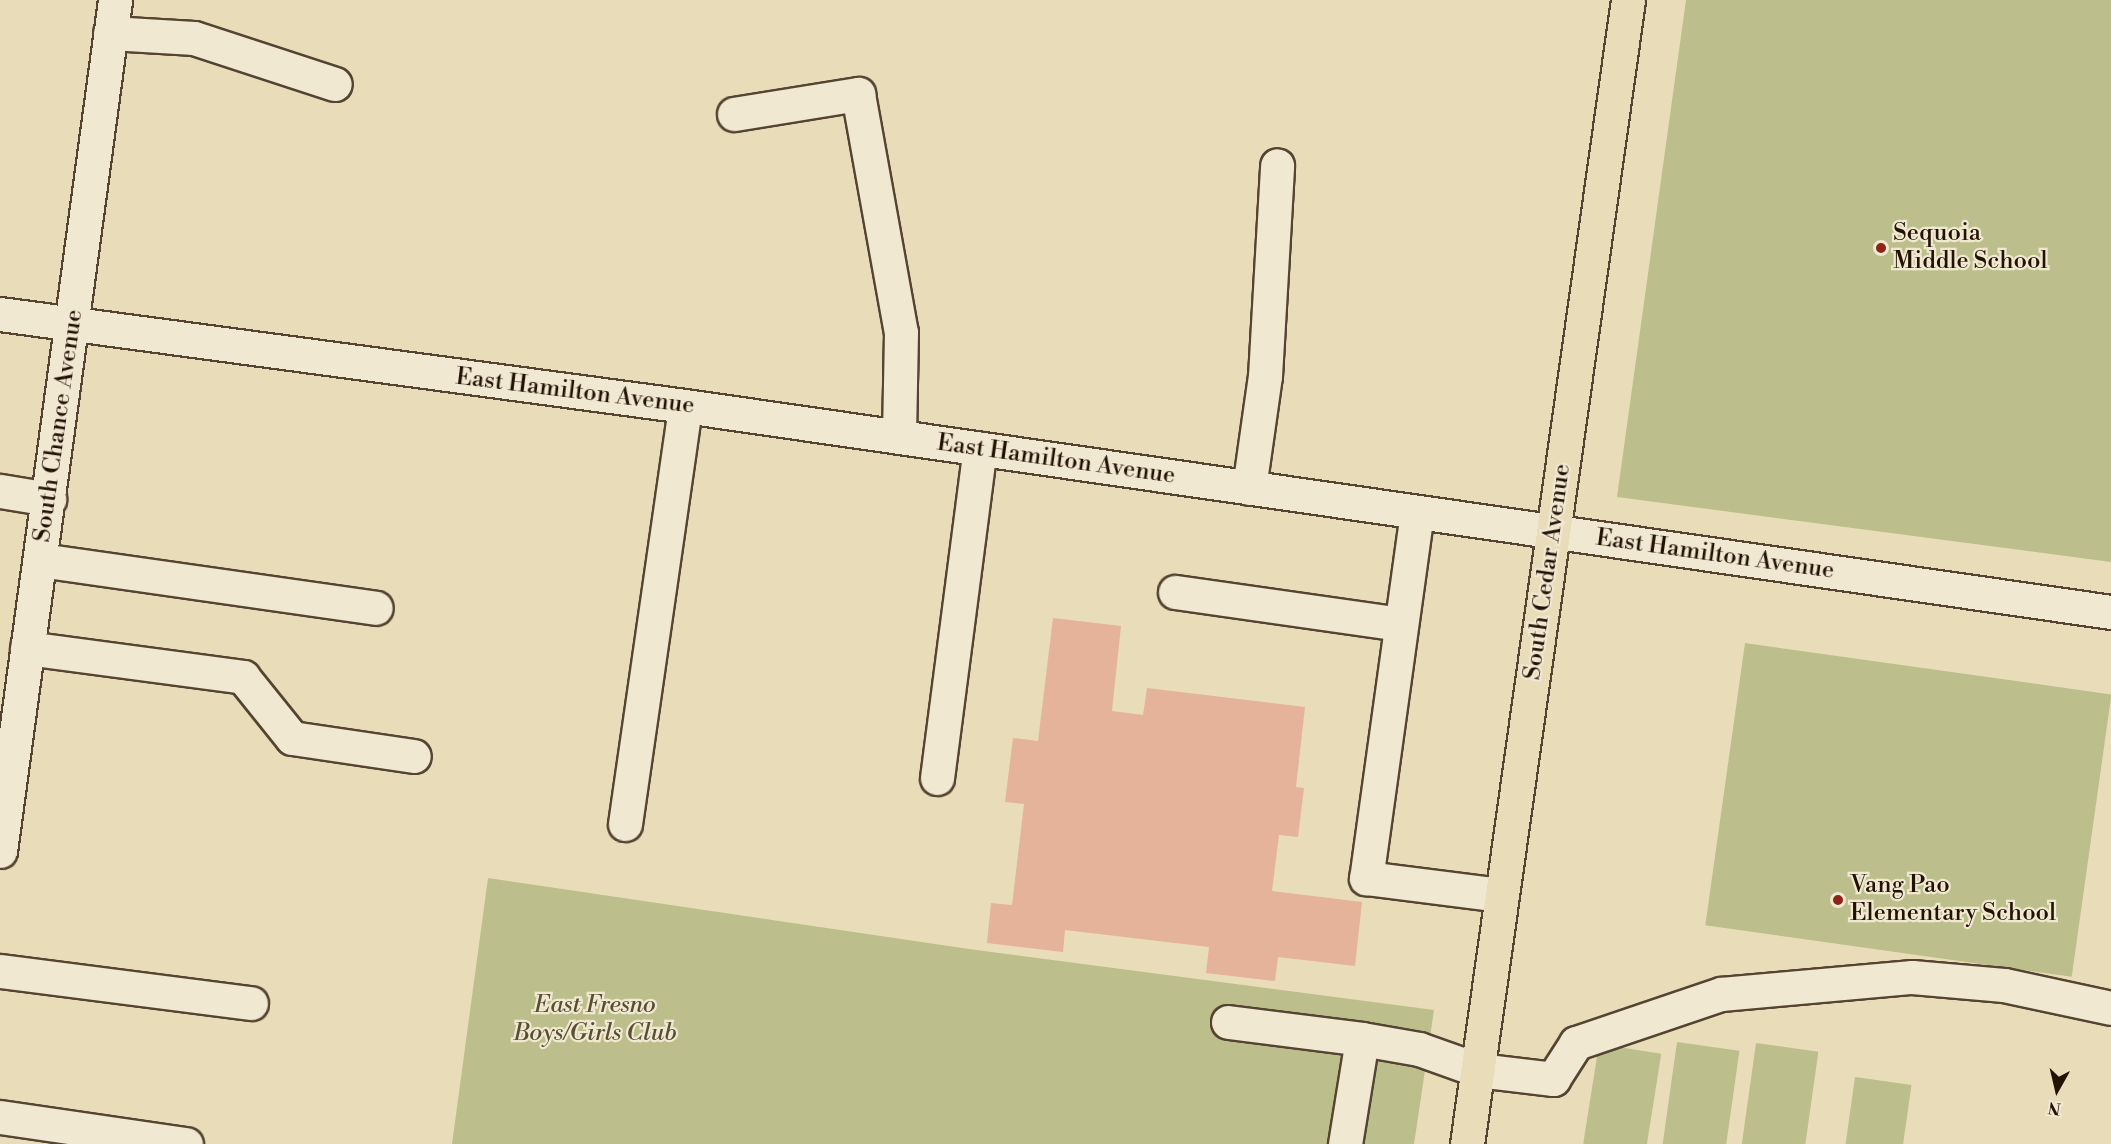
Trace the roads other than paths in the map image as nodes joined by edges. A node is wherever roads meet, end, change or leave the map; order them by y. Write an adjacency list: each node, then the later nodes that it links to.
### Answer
1 (115, 0): 3 (street, South Chance Avenue)
2 (1628, 0): 16 (main road, South Cedar Avenue)
3 (110, 33): 4 (street); 8 (street, South Chance Avenue)
4 (335, 84)
5 (734, 114): 10 (street)
6 (1277, 165): 12 (street)
7 (0, 314): 8 (street, East Hamilton Avenue)
8 (73, 327): 9 (street, East Hamilton Avenue); 14 (street, South Chance Avenue)
9 (685, 406): 10 (street, East Hamilton Avenue); 25 (street)
10 (899, 437): 11 (street, East Hamilton Avenue)
11 (981, 449): 12 (street, East Hamilton Avenue); 24 (street)
12 (1249, 488): 15 (street, East Hamilton Avenue)
13 (0, 491): 14 (street)
14 (49, 499): 17 (street, South Chance Avenue)
15 (1417, 512): 16 (street, East Hamilton Avenue); 21 (street)
16 (1554, 532): 20 (street, East Hamilton Avenue); 27 (main road, South Cedar Avenue)
17 (40, 560): 19 (street); 22 (street, South Chance Avenue)
18 (1175, 592): 21 (street)
19 (376, 608)
20 (2111, 612)
21 (1401, 624): 27 (street)
22 (27, 648): 23 (street); 26 (street, South Chance Avenue)
23 (414, 756)
24 (937, 778)
25 (625, 824)
26 (0, 851)
27 (1501, 895): 33 (main road, South Cedar Avenue)
28 (0, 971): 29 (street)
29 (251, 1003)
30 (2111, 1008): 33 (street)
31 (1228, 1022): 32 (street)
32 (1362, 1039): 33 (street); 37 (street)
33 (1478, 1070): 38 (main road, South Cedar Avenue)
34 (0, 1116): 35 (street)
35 (137, 1140): 36 (street)
36 (186, 1144)
37 (1345, 1144)
38 (1467, 1144)

